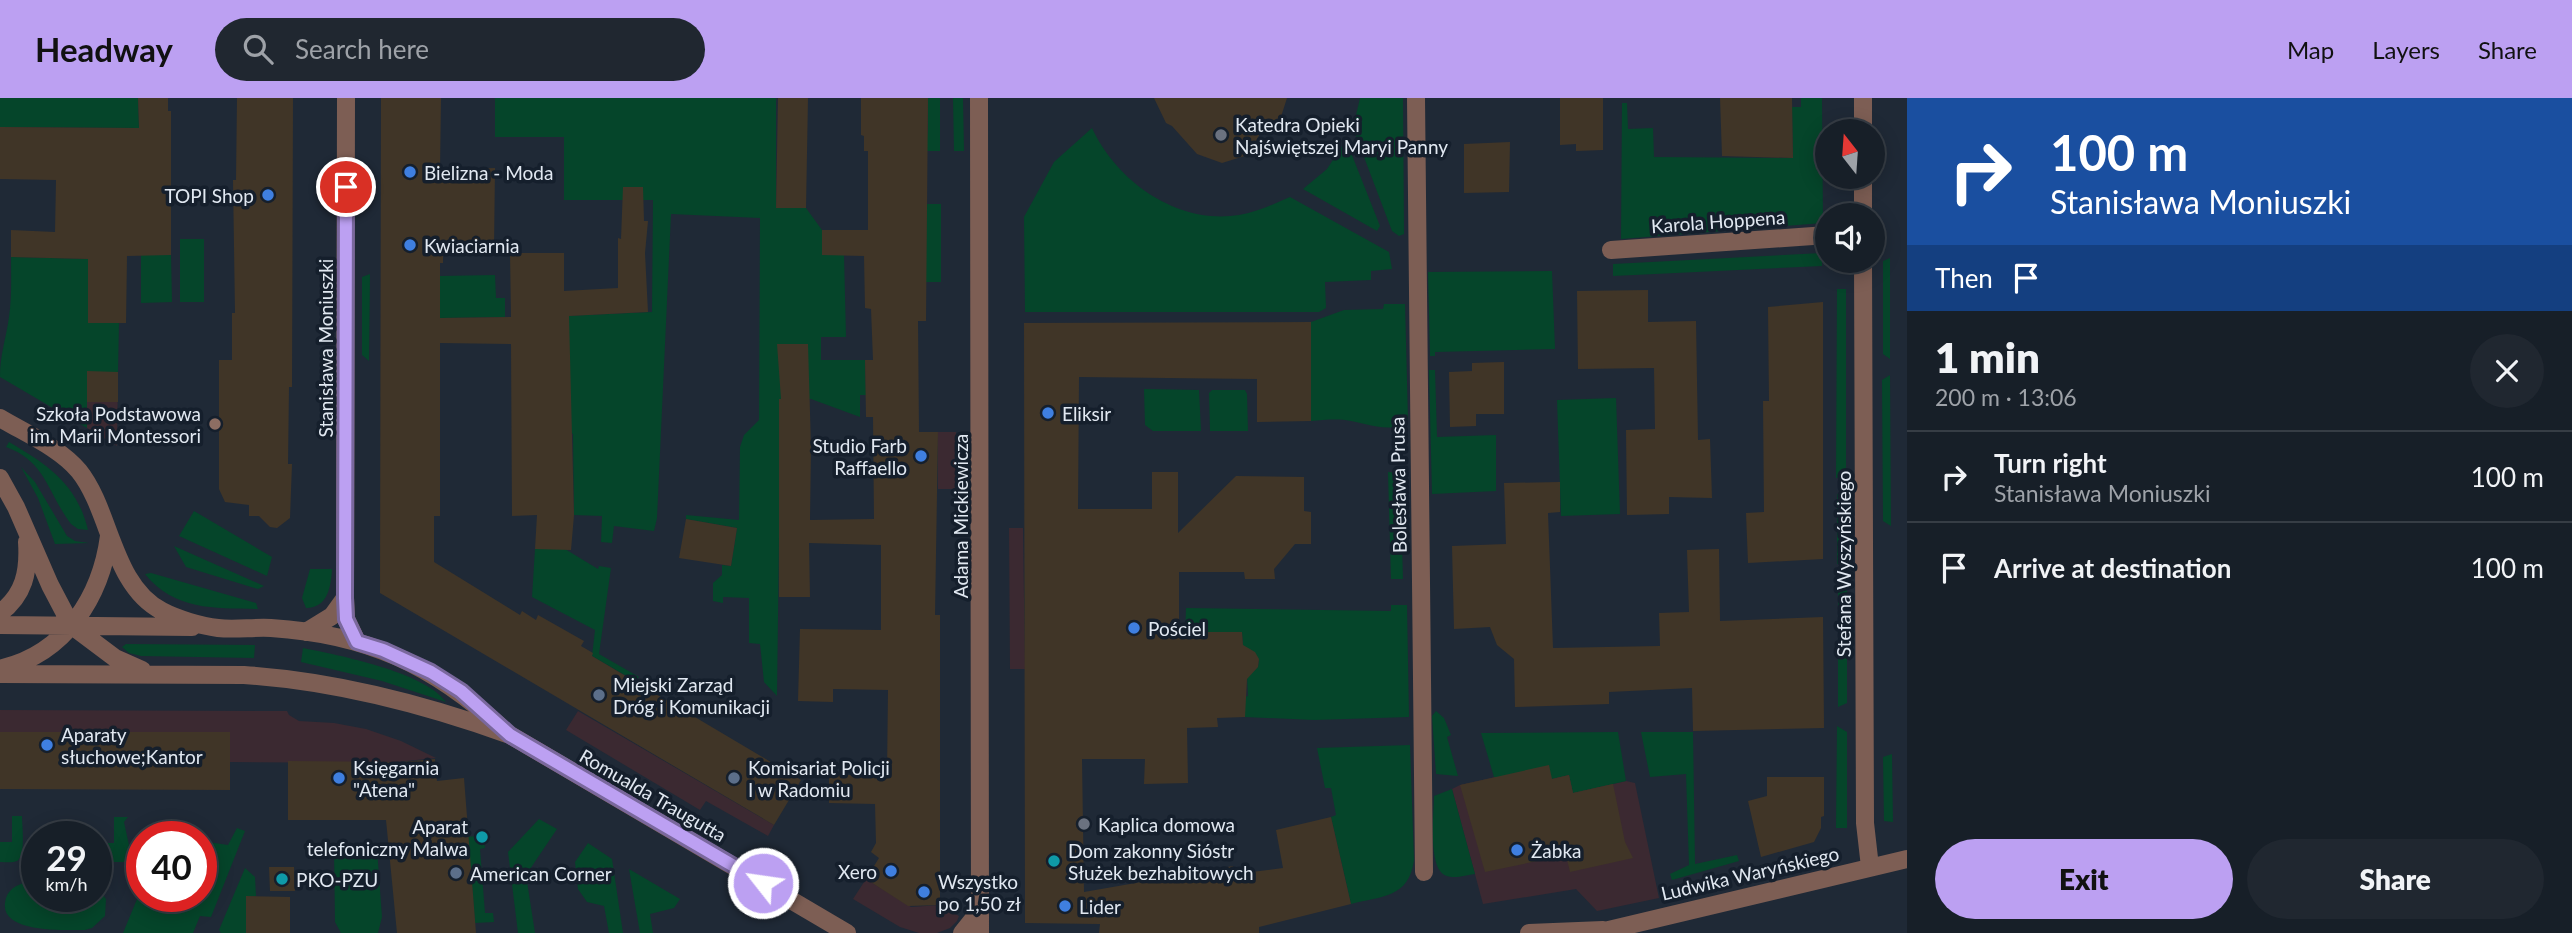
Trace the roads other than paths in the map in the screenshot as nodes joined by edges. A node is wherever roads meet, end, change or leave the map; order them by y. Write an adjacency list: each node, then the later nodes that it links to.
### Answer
1 (346, 98): 13 (street, Stanisława Moniuszki)
2 (979, 98): 26 (street, Adama Mickiewicza)
3 (1416, 98): 25 (street, Bolesława Prusa)
4 (1863, 98): 5 (street)
5 (1863, 119)
6 (1815, 236): 7 (street, Karola Hoppena)
7 (1611, 250)
8 (1863, 273): 24 (street, Stefana Wyszyńskiego)
9 (0, 418): 12 (street, Romualda Traugutta)
10 (0, 478): 11 (street)
11 (26, 528): 14 (street); 16 (street)
12 (109, 536): 16 (street); 17 (street, Romualda Traugutta)
13 (345, 598): 18 (street); 19 (street, Stanisława Moniuszki)
14 (0, 613)
15 (0, 625): 16 (street)
16 (71, 625): 17 (street); 20 (street); 21 (street)
17 (217, 628): 18 (street, Romualda Traugutta)
18 (306, 632): 19 (street, Romualda Traugutta)
19 (357, 642): 22 (street, Romualda Traugutta)
20 (0, 672): 21 (street, Romualda Traugutta)
21 (155, 674): 22 (street, Romualda Traugutta)
22 (510, 735): 28 (street, Romualda Traugutta)
23 (1907, 859): 24 (street, Ludwika Waryńskiego)
24 (1870, 867): 27 (street, Ludwika Waryńskiego)
25 (1424, 872)
26 (981, 900): 29 (street); 30 (street, Adama Mickiewicza)
27 (1600, 932): 31 (street, Ludwika Waryńskiego)
28 (847, 933)
29 (962, 933)
30 (980, 933)
31 (1529, 933)

